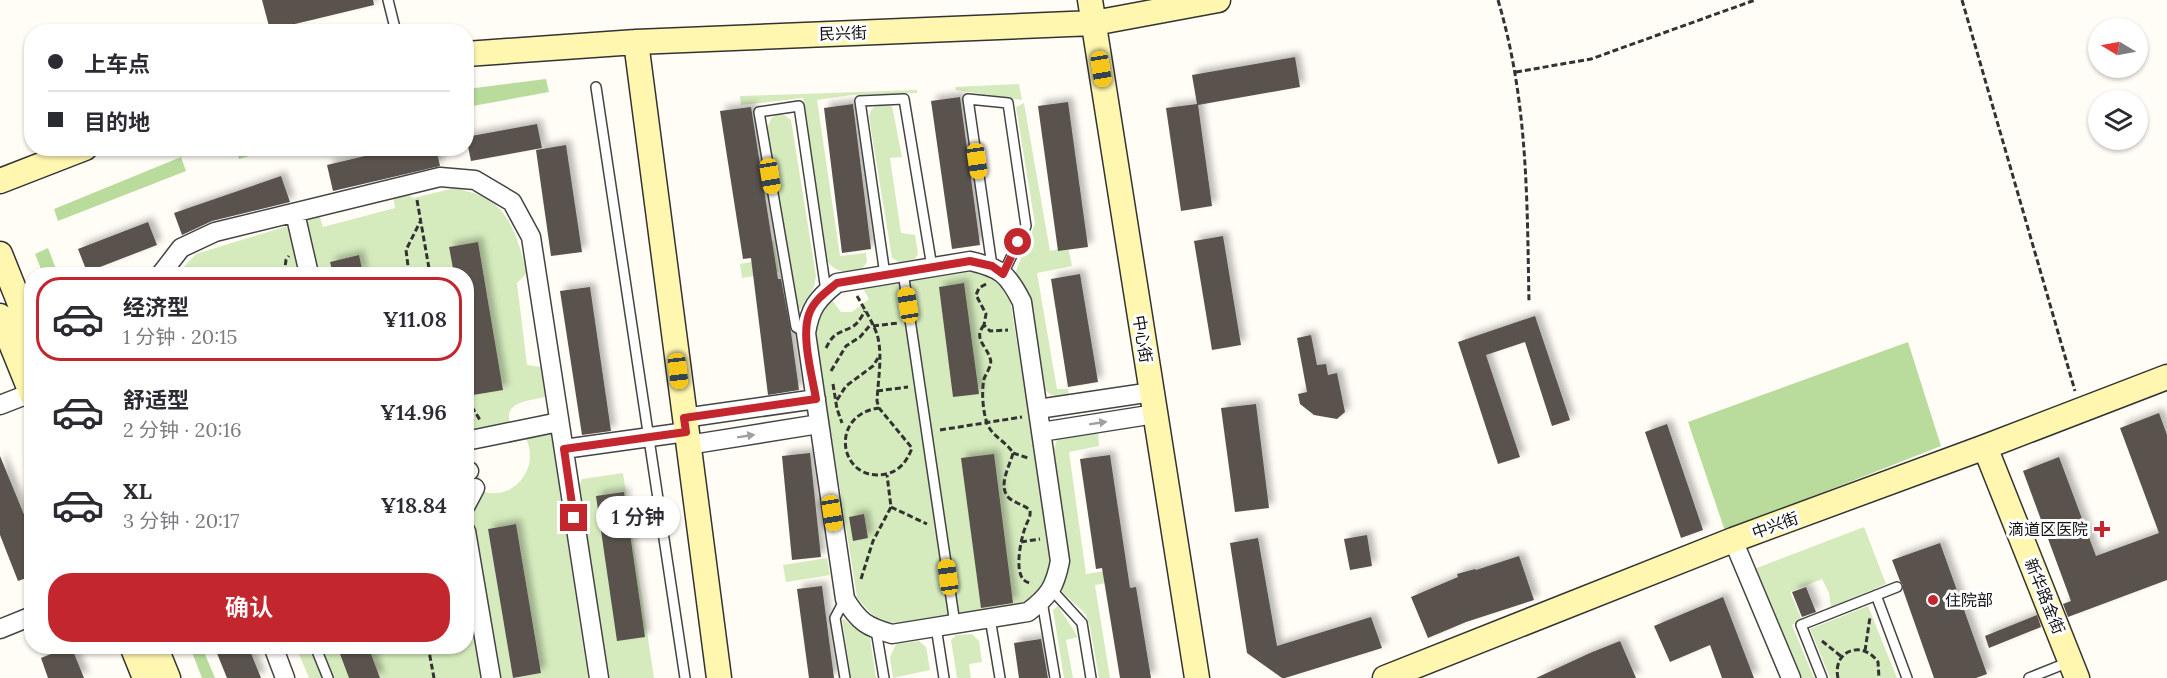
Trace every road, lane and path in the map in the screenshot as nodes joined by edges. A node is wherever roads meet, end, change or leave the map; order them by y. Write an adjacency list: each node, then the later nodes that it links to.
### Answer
1 (388, 0): 7 (lane)
2 (1218, 0): 6 (street, 民兴街)
3 (1498, 0): 10 (path)
4 (1755, 0): 10 (path)
5 (1962, 0): 49 (path)
6 (1092, 11): 8 (street, 民兴街); 45 (street, 中心街)
7 (394, 24)
8 (636, 42): 9 (street, 民兴街); 55 (street)
9 (474, 53)
10 (1516, 72): 27 (path)
11 (596, 87): 58 (lane)
12 (64, 156): 13 (street)
13 (0, 181)
14 (415, 183): 15 (street); 16 (path); 51 (street)
15 (295, 213): 18 (street); 19 (street)
16 (421, 220): 20 (path); 21 (path)
17 (0, 254): 29 (street)
18 (166, 267)
19 (307, 267)
20 (408, 267)
21 (429, 267)
22 (932, 267): 23 (street); 24 (street); 24 (lane)
23 (997, 270): 23 (lane); 33 (path); 35 (street)
24 (894, 273): 25 (street); 31 (lane)
25 (848, 281): 26 (street); 28 (path)
26 (826, 291): 34 (street); 34 (lane)
27 (1529, 303)
28 (866, 311): 32 (path); 37 (path)
29 (24, 314)
30 (0, 316): 38 (street)
31 (911, 321): 32 (path); 40 (lane)
32 (873, 325): 36 (path); 44 (path)
33 (984, 325): 35 (path); 52 (path)
34 (806, 333): 43 (street)
35 (1028, 340): 50 (street)
36 (880, 356): 41 (path); 44 (path)
37 (822, 357)
38 (24, 376)
39 (2167, 377): 49 (street, 中兴街)
40 (920, 387): 41 (path); 56 (lane)
41 (877, 391): 47 (path)
42 (24, 396): 46 (street)
43 (816, 399): 54 (street); 55 (street)
44 (836, 401): 53 (path)
45 (1154, 403): 50 (street); 99 (street, 中心街)
46 (0, 405)
47 (879, 408): 62 (path); 62 (path)
48 (474, 410): 57 (path)
49 (2081, 410): 60 (street, 中兴街)
50 (1039, 418): 52 (path); 68 (street)
51 (559, 422): 57 (street); 61 (street)
52 (987, 422): 56 (path); 68 (path)
53 (842, 423)
54 (819, 424): 55 (street, one-way to 54); 70 (street)
55 (686, 432): 58 (street); 92 (street)
56 (927, 432): 64 (lane)
57 (491, 436): 59 (street)
58 (648, 437): 61 (street); 91 (lane)
59 (474, 439)
60 (1985, 447): 65 (street, 中兴街); 83 (street, 新华路金街)
61 (564, 449): 90 (street)
62 (886, 474): 63 (path)
63 (891, 507): 64 (path); 70 (path)
64 (941, 531): 73 (lane)
65 (1733, 540): 100 (street, 中兴街); 101 (street)
66 (474, 578): 89 (street)
67 (1897, 587): 69 (lane)
68 (1047, 595): 71 (street); 97 (lane); 98 (lane)
69 (1875, 596): 77 (path); 102 (lane); 105 (lane)
70 (845, 599): 76 (street); 93 (lane)
71 (990, 618): 73 (street); 96 (lane)
72 (24, 619): 75 (street)
73 (955, 624): 74 (street)
74 (936, 627): 76 (street); 95 (lane)
75 (0, 629)
76 (876, 630): 94 (lane)
77 (1865, 651): 103 (path); 104 (path)
78 (135, 654): 84 (street)
79 (158, 654): 85 (street)
80 (276, 654): 86 (street)
81 (318, 654): 87 (lane)
82 (430, 654): 88 (path)
83 (2074, 670): 106 (lane)
84 (145, 678)
85 (168, 678)
86 (285, 678)
87 (328, 678)
88 (434, 678)
89 (491, 678)
90 (599, 678)
91 (685, 678)
92 (719, 678)
93 (845, 678)
94 (884, 678)
95 (944, 678)
96 (1000, 678)
97 (1055, 678)
98 (1091, 678)
99 (1197, 678)
100 (1385, 678)
101 (1791, 678)
102 (1822, 678)
103 (1838, 678)
104 (1878, 678)
105 (1907, 678)
106 (2029, 678)

